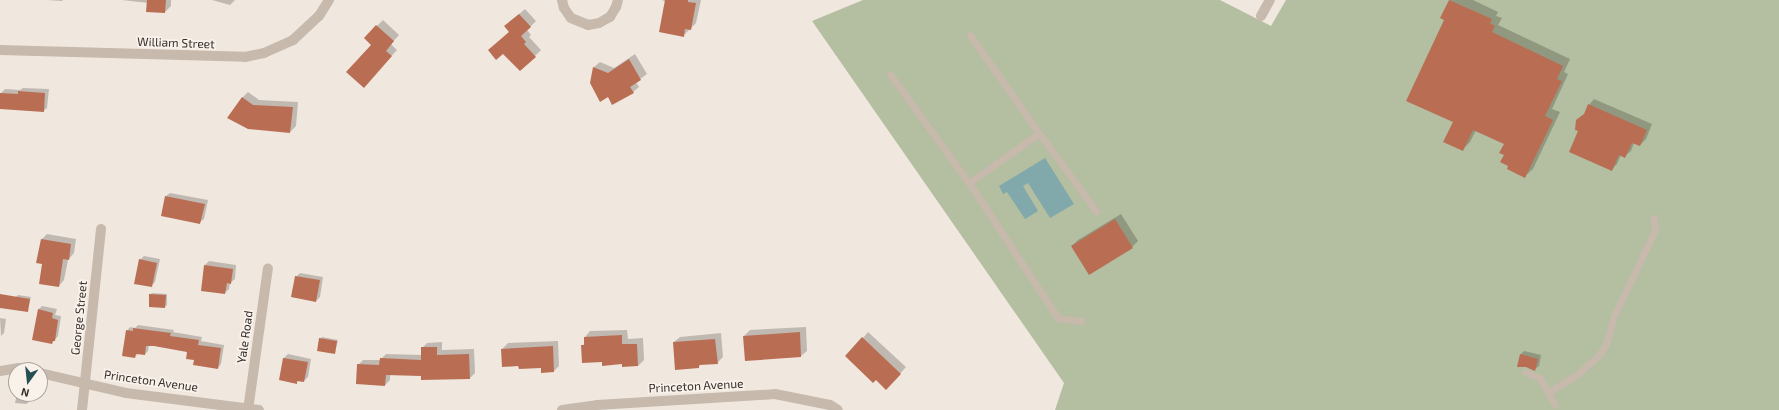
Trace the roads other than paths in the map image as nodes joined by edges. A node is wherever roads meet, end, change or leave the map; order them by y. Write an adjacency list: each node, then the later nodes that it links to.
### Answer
1 (329, 0): 7 (street, William Street)
2 (562, 0): 3 (street)
3 (618, 0)
4 (1270, 0): 5 (street)
5 (1261, 16)
6 (970, 35): 9 (lane)
7 (0, 50)
8 (890, 74): 10 (lane)
9 (1039, 134): 10 (lane); 11 (lane)
10 (969, 184): 15 (lane)
11 (1096, 211)
12 (1654, 218): 19 (lane)
13 (101, 229): 18 (street, George Street)
14 (268, 268): 23 (street, Yale Road)
15 (1081, 321)
16 (1525, 372): 19 (lane)
17 (48, 375): 18 (street, Princeton Avenue)
18 (85, 384): 23 (street, Princeton Avenue); 24 (street, George Street)
19 (1549, 392): 20 (lane)
20 (1555, 405)
21 (650, 406): 22 (street, Princeton Avenue); 26 (street, Princeton Avenue)
22 (834, 407)
23 (248, 409): 25 (street, Princeton Avenue)
24 (82, 410)
25 (259, 410)
26 (562, 410)

